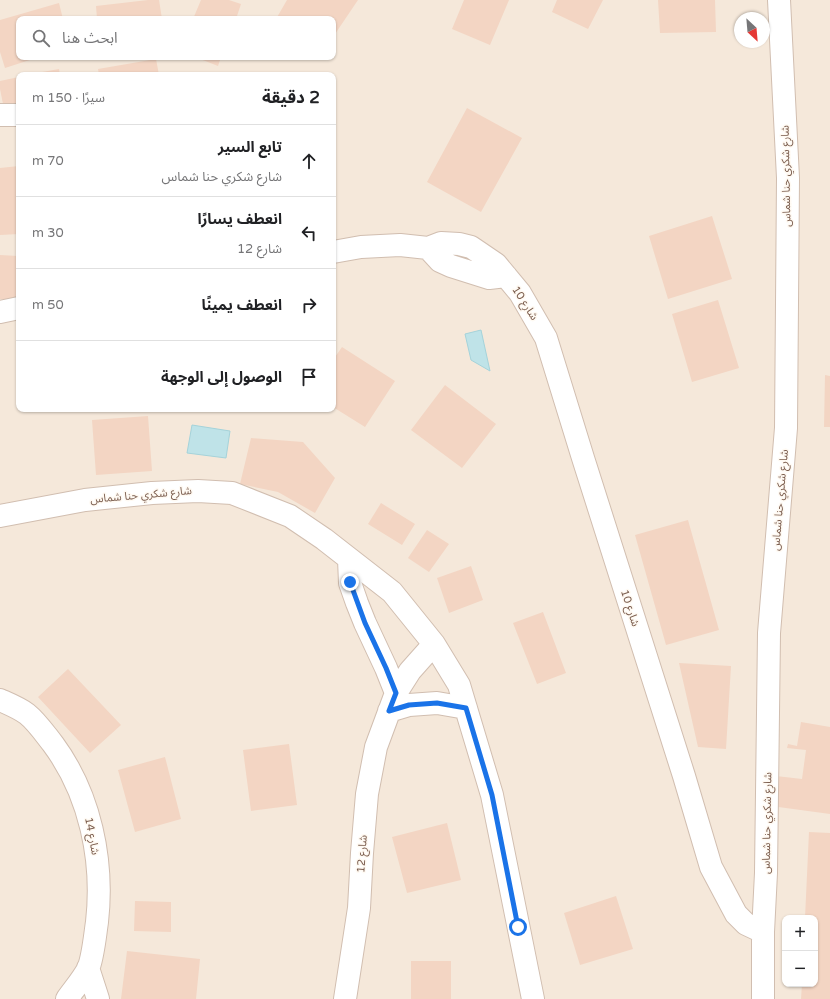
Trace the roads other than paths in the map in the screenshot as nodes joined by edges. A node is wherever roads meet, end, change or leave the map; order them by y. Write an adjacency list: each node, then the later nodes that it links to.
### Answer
1 (779, 0): 13 (street, شارع شكري حنا شماس)
2 (0, 115): 3 (street)
3 (16, 115)
4 (336, 251): 13 (street, شارع 10)
5 (16, 309): 6 (street)
6 (0, 312)
7 (0, 516): 8 (street, شارع شكري حنا شماس)
8 (349, 559): 9 (street, شارع شكري حنا شماس); 11 (street)
9 (434, 644): 11 (street, شارع 12); 12 (street, شارع شكري حنا شماس)
10 (0, 700): 14 (street, شارع 14)
11 (392, 702): 12 (street); 17 (street, شارع 12)
12 (466, 708): 18 (street, شارع شكري حنا شماس)
13 (763, 932): 19 (street, شارع شكري حنا شماس)
14 (88, 968): 15 (street, شارع 14); 16 (street)
15 (67, 999)
16 (98, 999)
17 (345, 999)
18 (534, 999)
19 (763, 999)

